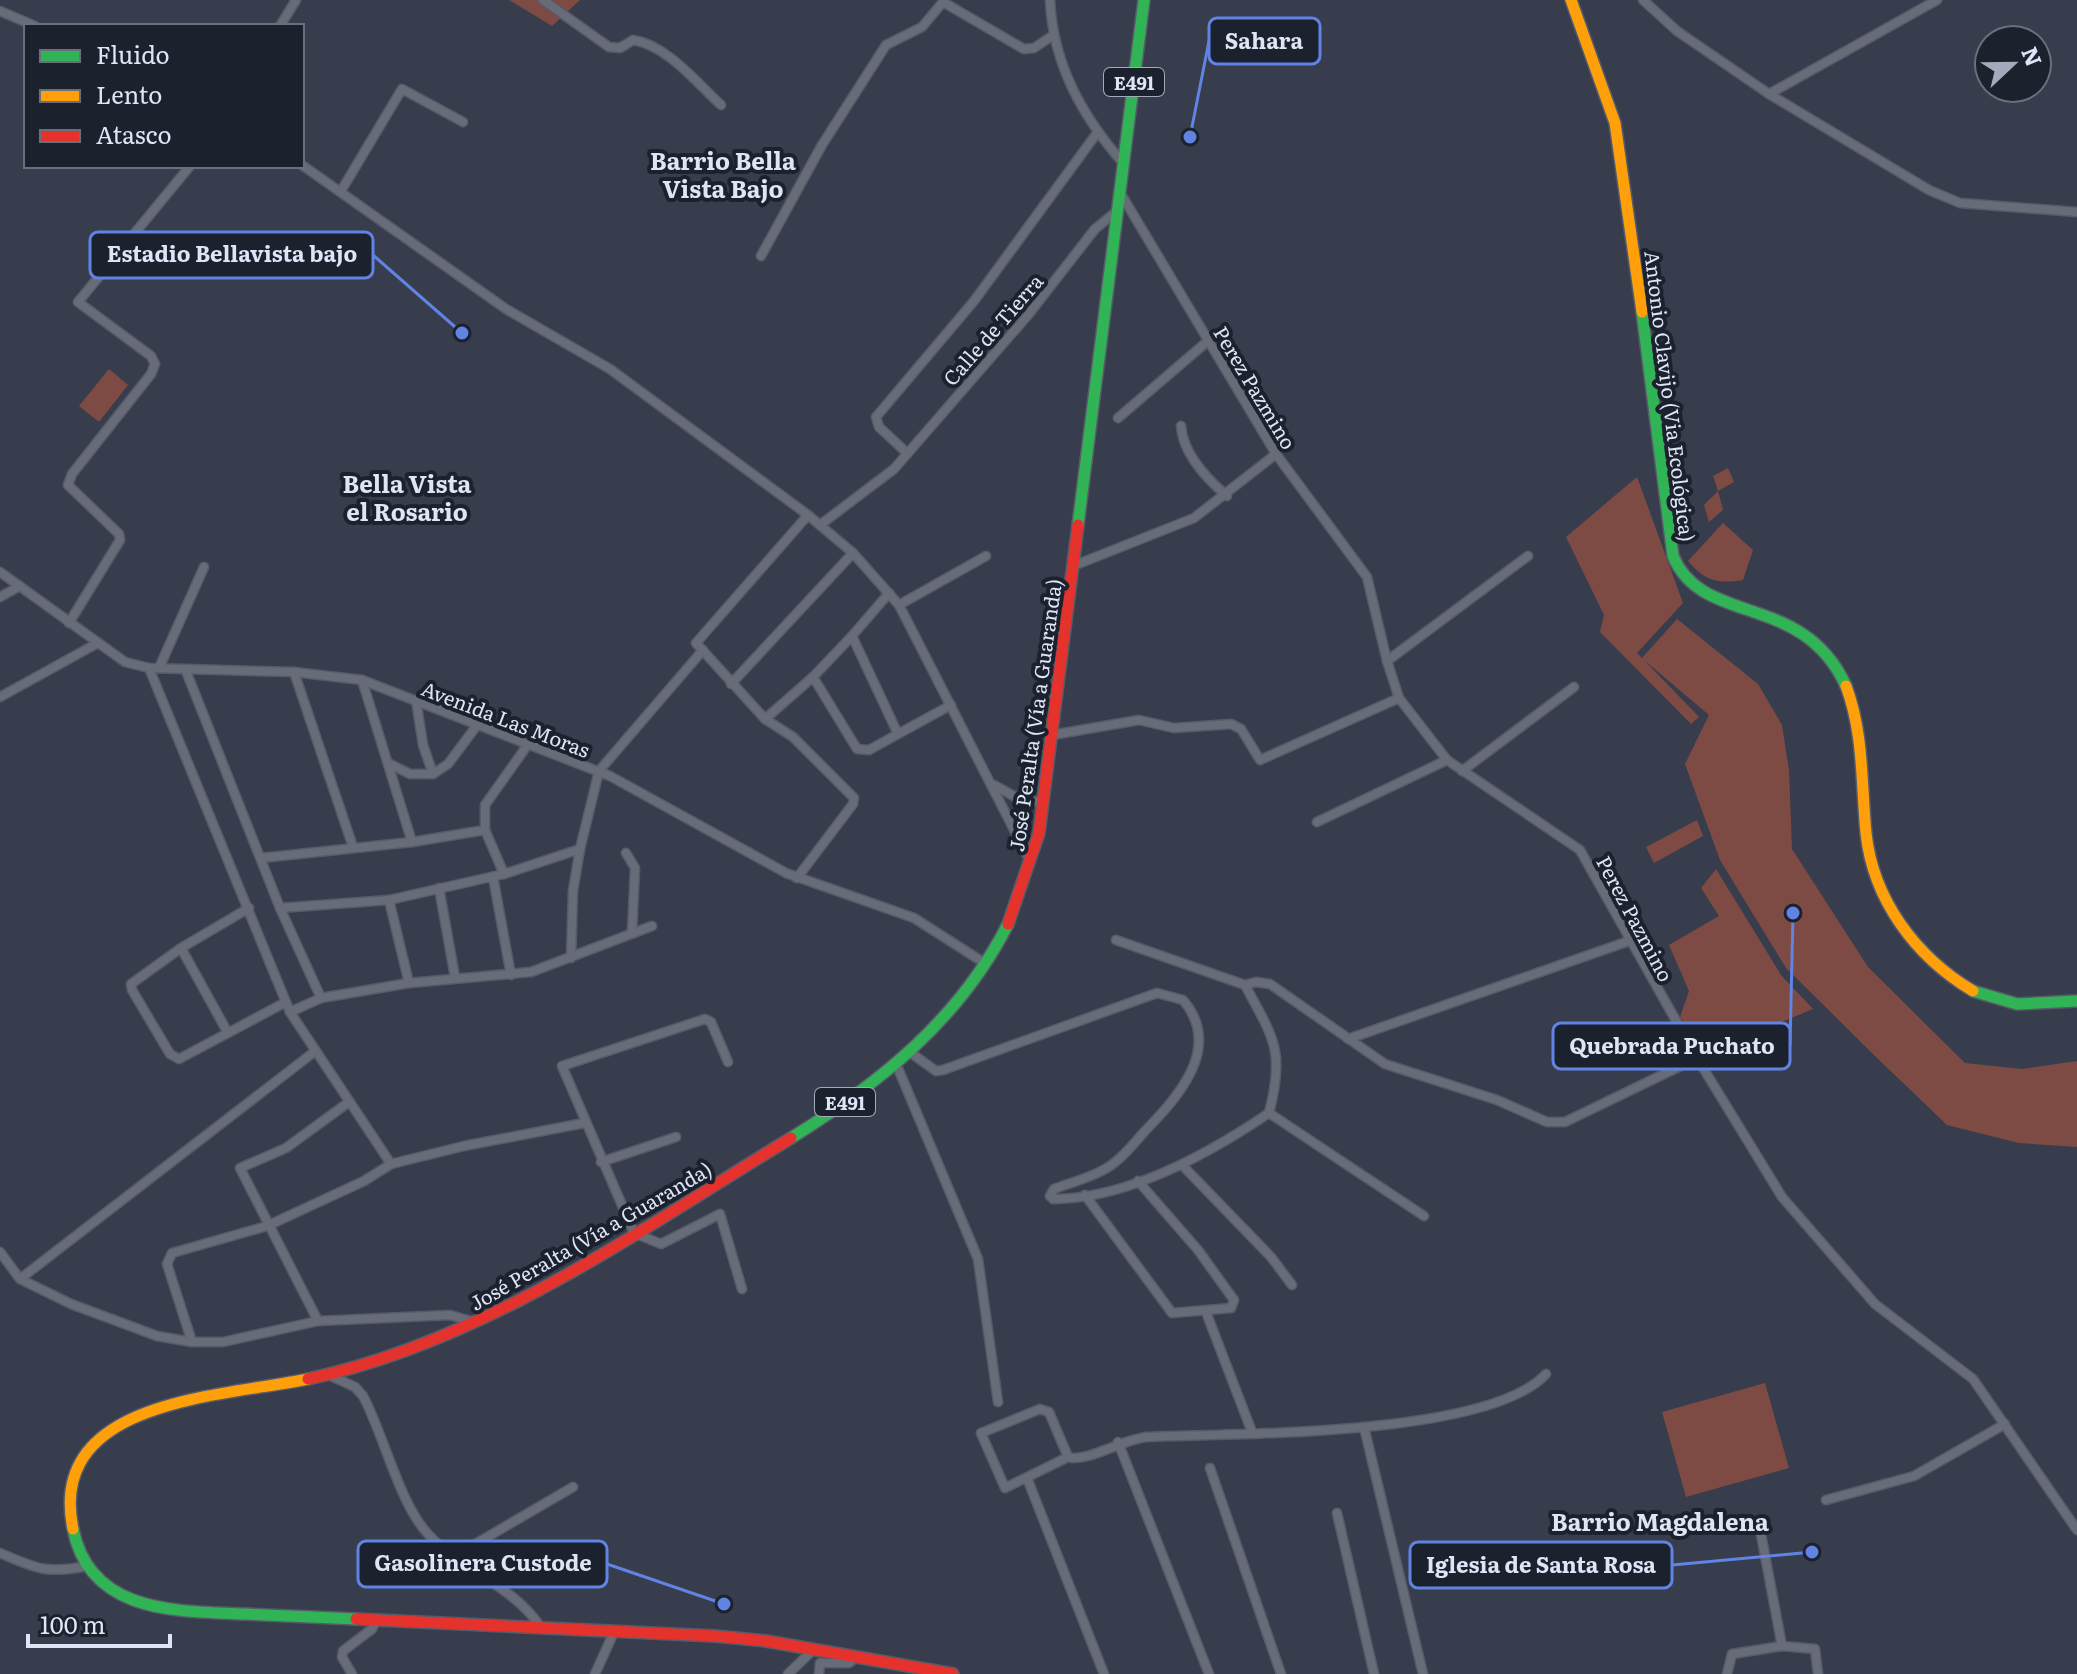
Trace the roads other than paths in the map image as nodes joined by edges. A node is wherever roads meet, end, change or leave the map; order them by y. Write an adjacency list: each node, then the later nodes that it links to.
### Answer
1 (296, 0): 10 (street)
2 (543, 0): 13 (street)
3 (1050, 0): 11 (street)
4 (1144, 0): 16 (main road, José Peralta (Vía a Guaranda) / E491)
5 (1571, 0): 98 (main road, Antonio Clavijo (Via Ecológica))
6 (1643, 0): 12 (street)
7 (1937, 0): 12 (street)
8 (0, 11): 9 (street)
9 (30, 24)
10 (281, 24)
11 (1052, 36): 15 (street); 23 (street)
12 (1769, 94): 22 (street)
13 (721, 105)
14 (463, 122): 19 (street)
15 (1097, 133): 16 (street); 27 (street)
16 (1124, 164): 20 (main road, José Peralta (Vía a Guaranda) / E491)
17 (304, 166): 19 (street)
18 (188, 168): 42 (street)
19 (341, 191): 30 (street)
20 (1120, 193): 21 (main road, José Peralta (Vía a Guaranda) / E491); 24 (street, Perez Pazmino)
21 (1117, 211): 27 (street, Calle de Tierra); 35 (main road, José Peralta (Vía a Guaranda) / E491)
22 (2077, 212)
23 (761, 256)
24 (1209, 340): 25 (street); 28 (street, Perez Pazmino)
25 (1118, 418)
26 (1181, 426): 29 (street)
27 (907, 453): 31 (street, Calle de Tierra)
28 (1276, 454): 29 (street); 46 (street, Perez Pazmino)
29 (1227, 496): 35 (street)
30 (808, 515): 31 (street); 45 (street)
31 (820, 525): 32 (street)
32 (853, 553): 39 (street); 53 (street)
33 (986, 556): 41 (street)
34 (1528, 556): 46 (street)
35 (1073, 566): 62 (main road, José Peralta (Vía a Guaranda) / E491)
36 (204, 567): 48 (street)
37 (0, 572): 38 (street, Avenida Las Moras)
38 (20, 586): 40 (street); 42 (street, Avenida Las Moras)
39 (889, 593): 41 (street); 43 (street)
40 (0, 597)
41 (899, 605): 58 (street)
42 (69, 623): 44 (street, Avenida Las Moras)
43 (852, 636): 51 (street); 61 (street)
44 (96, 644): 47 (street, Avenida Las Moras); 55 (street)
45 (703, 650): 53 (street); 66 (street)
46 (1387, 661): 56 (street, Perez Pazmino)
47 (149, 668): 48 (street, Avenida Las Moras); 84 (street)
48 (159, 668): 49 (street, Avenida Las Moras)
49 (186, 671): 50 (street, Avenida Las Moras); 77 (street)
50 (294, 672): 52 (street, Avenida Las Moras); 74 (street)
51 (813, 677): 59 (street); 61 (street)
52 (362, 680): 57 (street, Avenida Las Moras); 65 (street)
53 (731, 684): 59 (street)
54 (1574, 687): 67 (street)
55 (0, 697)
56 (1399, 698): 62 (street); 64 (street, Perez Pazmino)
57 (416, 700): 60 (street, Avenida Las Moras); 68 (street)
58 (951, 705): 61 (street); 69 (street)
59 (765, 719): 81 (street)
60 (478, 724): 63 (street, Avenida Las Moras); 68 (street)
61 (898, 734)
62 (1052, 735): 70 (main road, José Peralta (Vía a Guaranda) / E491)
63 (529, 743): 66 (street, Avenida Las Moras); 72 (street)
64 (1447, 760): 67 (street, Perez Pazmino); 71 (street)
65 (388, 763): 68 (street); 73 (street)
66 (599, 771): 75 (street); 81 (street, Avenida Las Moras)
67 (1462, 771): 89 (street, Perez Pazmino)
68 (433, 774)
69 (992, 783): 70 (street); 78 (street)
70 (1045, 802): 78 (main road, José Peralta (Vía a Guaranda) / E491)
71 (1317, 822)
72 (485, 830): 73 (street); 79 (street)
73 (412, 842): 74 (street)
74 (353, 847): 77 (street)
75 (580, 849): 79 (street); 91 (street)
76 (626, 853): 87 (street)
77 (261, 858): 85 (street)
78 (1032, 865): 92 (main road, José Peralta (Vía a Guaranda) / E491)
79 (504, 874): 80 (street)
80 (493, 877): 82 (street); 93 (street)
81 (797, 878): 92 (street, Avenida Las Moras)
82 (439, 888): 83 (street); 94 (street)
83 (389, 900): 85 (street); 95 (street)
84 (249, 908): 90 (street); 99 (street)
85 (280, 908): 97 (street)
86 (652, 926): 87 (street)
87 (632, 933): 91 (street)
88 (1116, 940): 96 (street)
89 (1629, 941): 102 (street); 105 (street, Perez Pazmino)
90 (181, 948): 101 (street); 101 (street)
91 (571, 958): 93 (street)
92 (986, 964): 104 (main road, José Peralta (Vía a Guaranda) / E491)
93 (511, 975): 94 (street)
94 (455, 977): 95 (street)
95 (409, 983): 97 (street)
96 (1245, 985): 102 (street); 109 (street)
97 (321, 998): 100 (street)
98 (2077, 1001)
99 (286, 1002): 100 (street); 101 (street)
100 (290, 1012): 103 (street)
101 (228, 1033)
102 (1348, 1039): 105 (street)
103 (314, 1052): 108 (street); 121 (street)
104 (911, 1053): 107 (main road, José Peralta (Vía a Guaranda) / E491); 116 (street)
105 (1697, 1058): 131 (street, Perez Pazmino)
106 (728, 1062): 110 (street)
107 (897, 1066): 119 (main road, José Peralta (Vía a Guaranda) / E491); 130 (street)
108 (349, 1102): 113 (street); 118 (street)
109 (1269, 1113): 114 (street); 117 (street)
110 (584, 1123): 112 (street); 113 (street)
111 (676, 1137): 112 (street)
112 (601, 1162): 119 (street)
113 (391, 1164): 118 (street)
114 (1182, 1165): 115 (street); 122 (street)
115 (1138, 1181): 116 (street); 124 (street)
116 (1085, 1195): 124 (street)
117 (1424, 1216)
118 (267, 1226): 125 (street); 127 (street)
119 (634, 1233): 123 (street); 126 (main road, José Peralta (Vía a Guaranda) / E491)
120 (0, 1252): 121 (street)
121 (20, 1279): 127 (street)
122 (1292, 1285)
123 (742, 1289)
124 (1206, 1312): 133 (street)
125 (318, 1321): 126 (street); 127 (street)
126 (475, 1323): 128 (main road, José Peralta (Vía a Guaranda) / E491)
127 (192, 1342)
128 (324, 1373): 144 (street); 145 (main road, José Peralta (Vía a Guaranda) / E491)
129 (1546, 1374): 132 (street)
130 (998, 1402)
131 (2005, 1424): 139 (street); 142 (street, Perez Pazmino)
132 (1364, 1427): 133 (street); 161 (street)
133 (1252, 1432): 134 (street)
134 (1118, 1442): 135 (street); 158 (street)
135 (1068, 1457): 137 (street); 137 (street)
136 (1210, 1468): 159 (street)
137 (1027, 1478): 157 (street)
138 (573, 1487): 144 (street)
139 (1826, 1500)
140 (1337, 1513): 160 (street)
141 (1760, 1529): 149 (street)
142 (2077, 1530)
143 (0, 1553): 145 (street)
144 (453, 1557): 147 (street)
145 (87, 1566): 146 (main road, José Peralta (Vía a Guaranda) / E491)
146 (376, 1621): 147 (main road, José Peralta (Vía a Guaranda) / E491); 152 (street)
147 (540, 1626): 148 (main road, José Peralta (Vía a Guaranda) / E491)
148 (614, 1632): 150 (main road, José Peralta (Vía a Guaranda) / E491); 153 (street)
149 (1782, 1646): 162 (street); 163 (street)
150 (813, 1650): 151 (main road, José Peralta (Vía a Guaranda) / E491); 154 (street)
151 (856, 1657): 155 (street); 156 (main road, José Peralta (Vía a Guaranda) / E491)
152 (352, 1674)
153 (595, 1674)
154 (788, 1674)
155 (819, 1674)
156 (953, 1674)
157 (1104, 1674)
158 (1209, 1674)
159 (1281, 1674)
160 (1374, 1674)
161 (1423, 1674)
162 (1727, 1674)
163 (1818, 1674)

